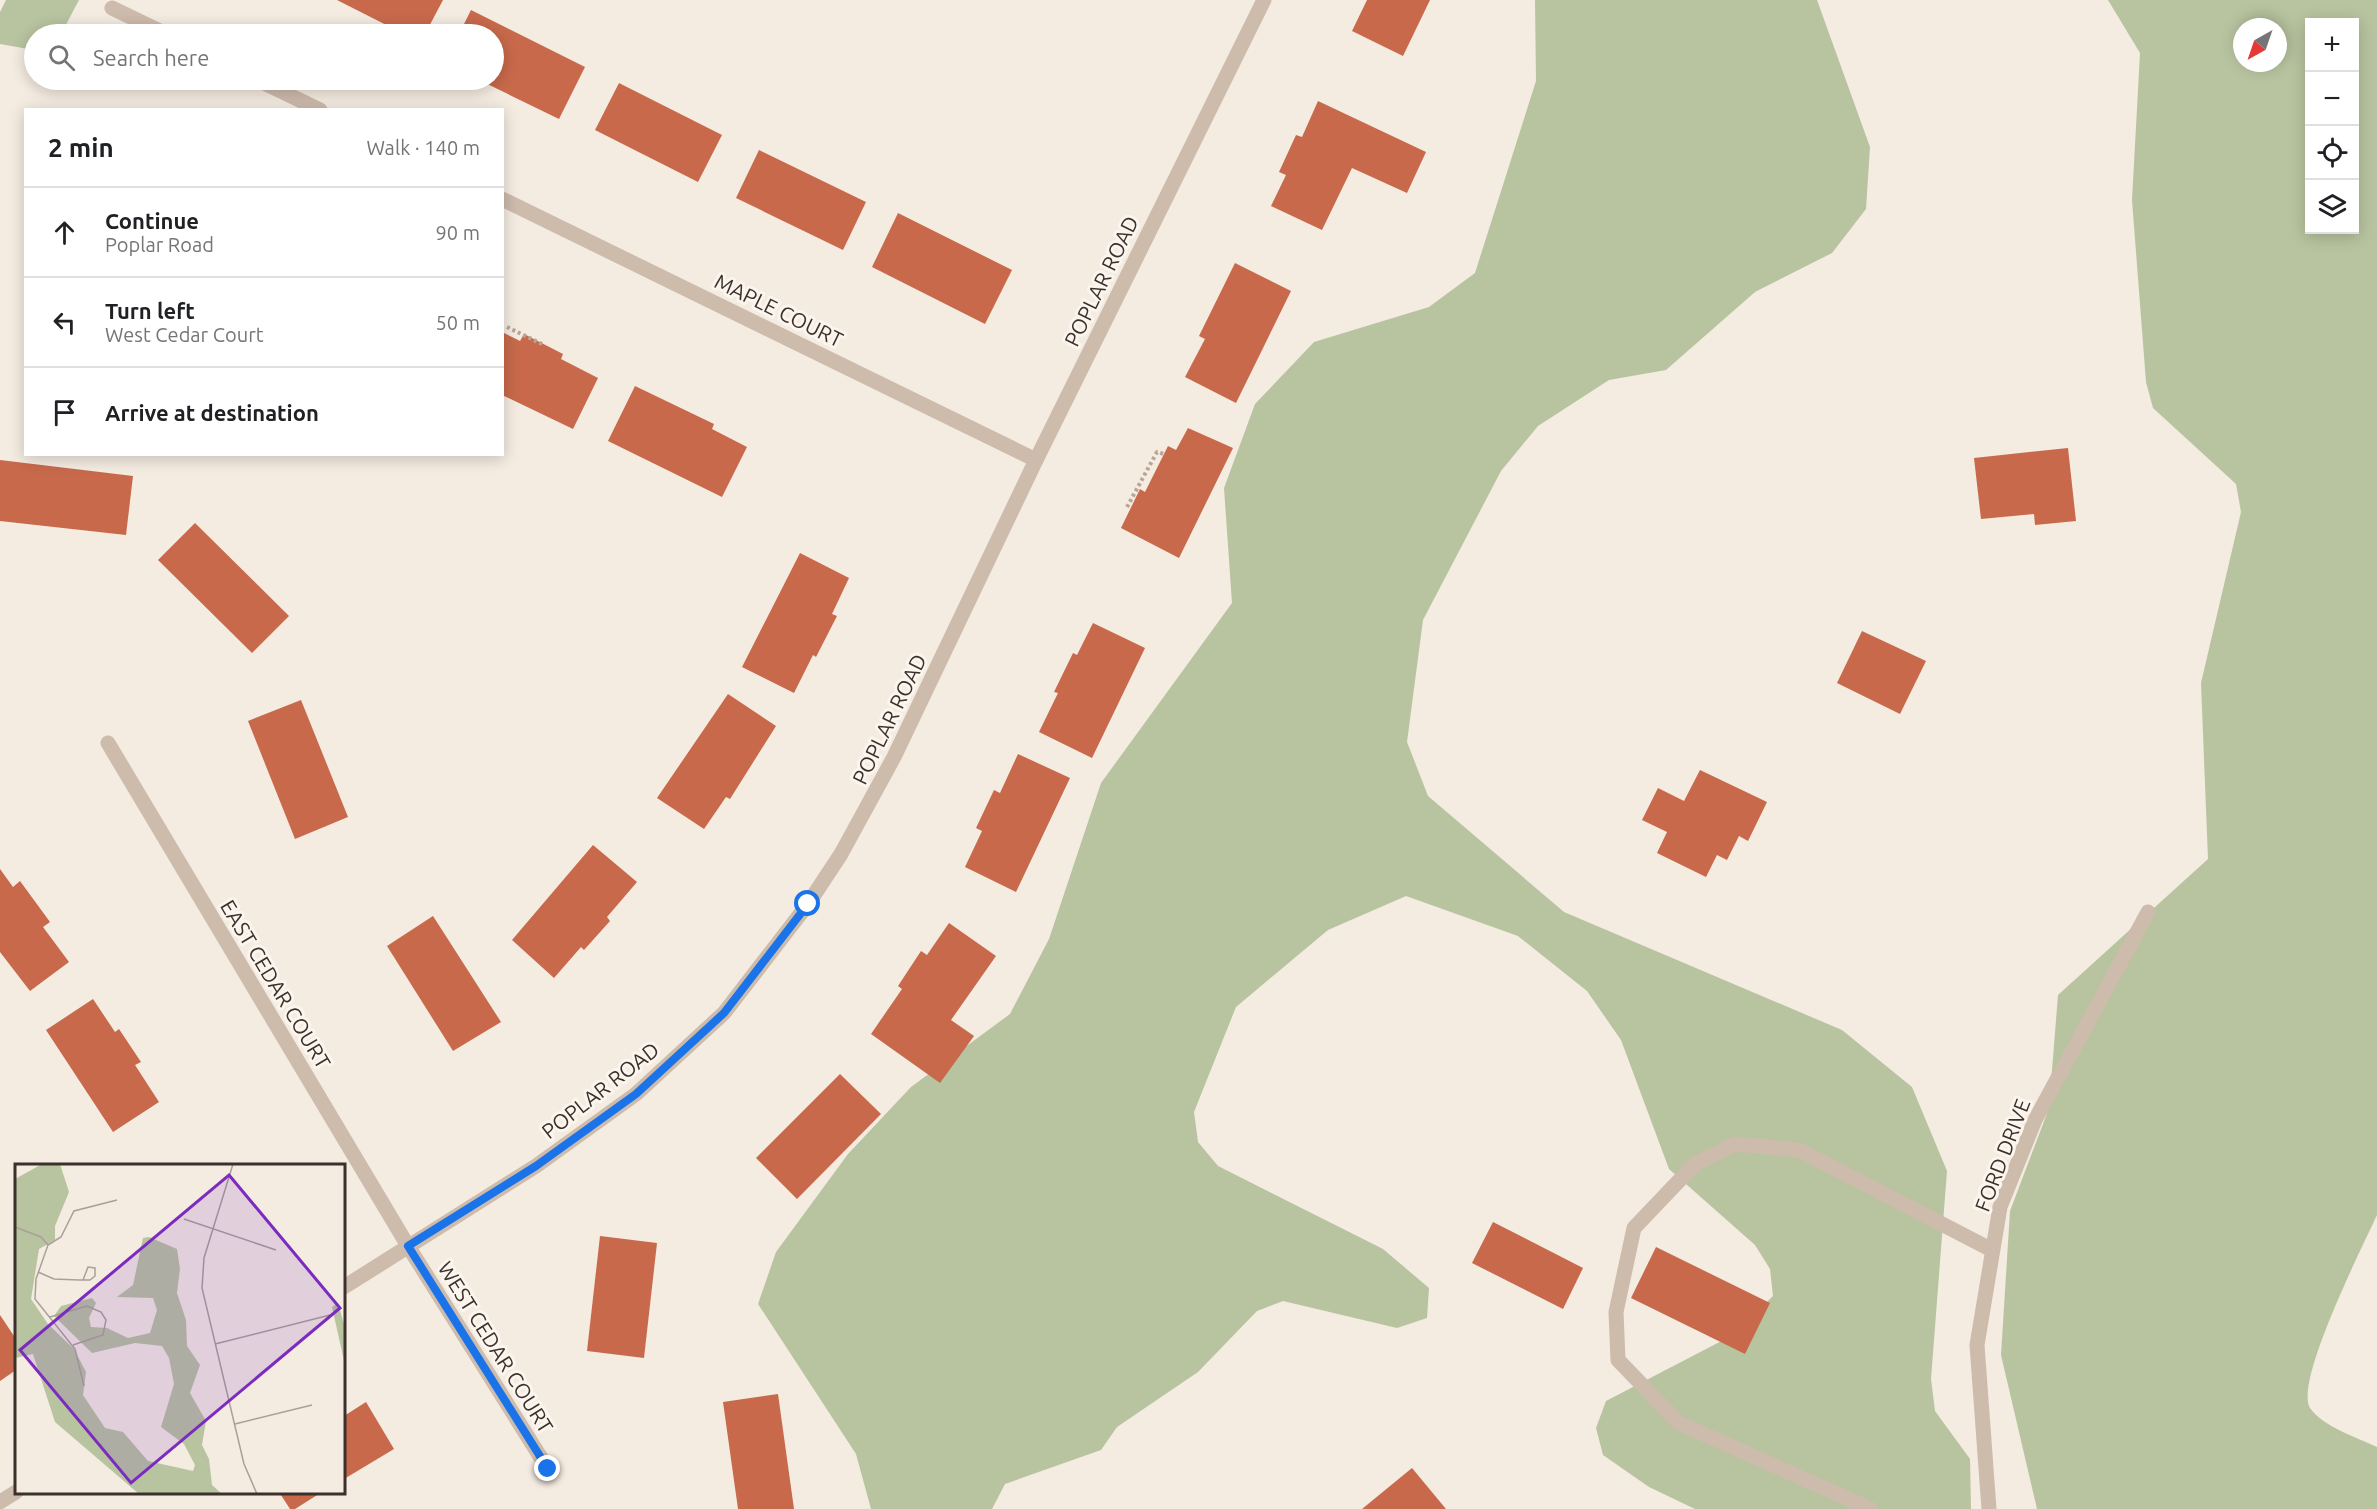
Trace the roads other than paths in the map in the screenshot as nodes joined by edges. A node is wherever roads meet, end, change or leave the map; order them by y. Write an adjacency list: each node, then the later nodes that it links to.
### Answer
1 (1264, 0): 7 (street, POPLAR ROAD)
2 (112, 8): 3 (street)
3 (145, 24)
4 (279, 90): 5 (street)
5 (316, 108)
6 (504, 200): 7 (street, MAPLE COURT)
7 (1036, 460): 10 (street, POPLAR ROAD)
8 (108, 743): 10 (street, EAST CEDAR COURT)
9 (2148, 912): 11 (street, FORD DRIVE)
10 (408, 1246): 12 (street, POPLAR ROAD); 13 (street, WEST CEDAR COURT)
11 (1992, 1250): 16 (street); 17 (street, FORD DRIVE)
12 (345, 1286)
13 (548, 1469)
14 (15, 1493): 15 (street)
15 (0, 1502)
16 (1871, 1509)
17 (1989, 1509)

